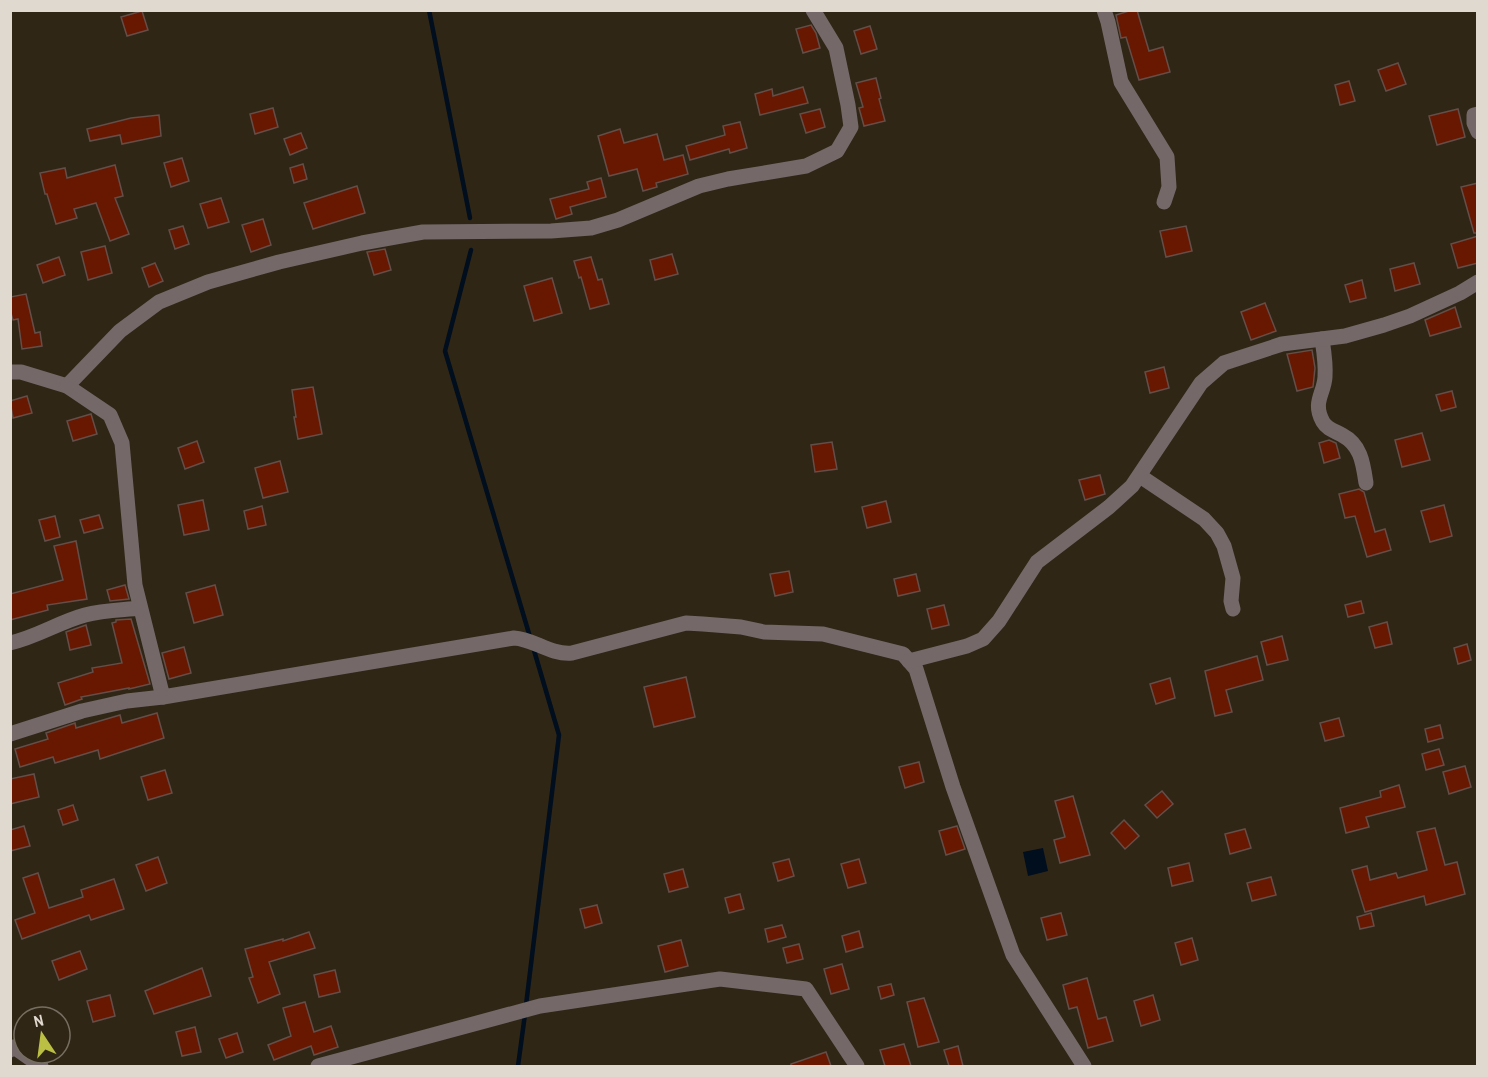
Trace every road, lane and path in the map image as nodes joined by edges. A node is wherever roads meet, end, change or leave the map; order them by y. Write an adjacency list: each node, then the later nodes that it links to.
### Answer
1 (813, 10): 9 (street)
2 (1104, 10): 5 (street)
3 (1478, 114): 4 (street)
4 (1478, 132)
5 (1164, 202)
6 (1478, 282): 7 (street)
7 (1322, 339): 10 (street); 11 (street)
8 (10, 372): 9 (street)
9 (67, 386): 12 (street)
10 (1140, 476): 13 (street); 15 (street)
11 (1366, 483)
12 (141, 608): 14 (street); 16 (street)
13 (1233, 609)
14 (10, 643)
15 (909, 662): 16 (street); 22 (street)
16 (163, 697): 17 (street)
17 (10, 734)
18 (10, 1050): 19 (street)
19 (41, 1066)
20 (318, 1066): 21 (street)
21 (857, 1066)
22 (1084, 1066)

